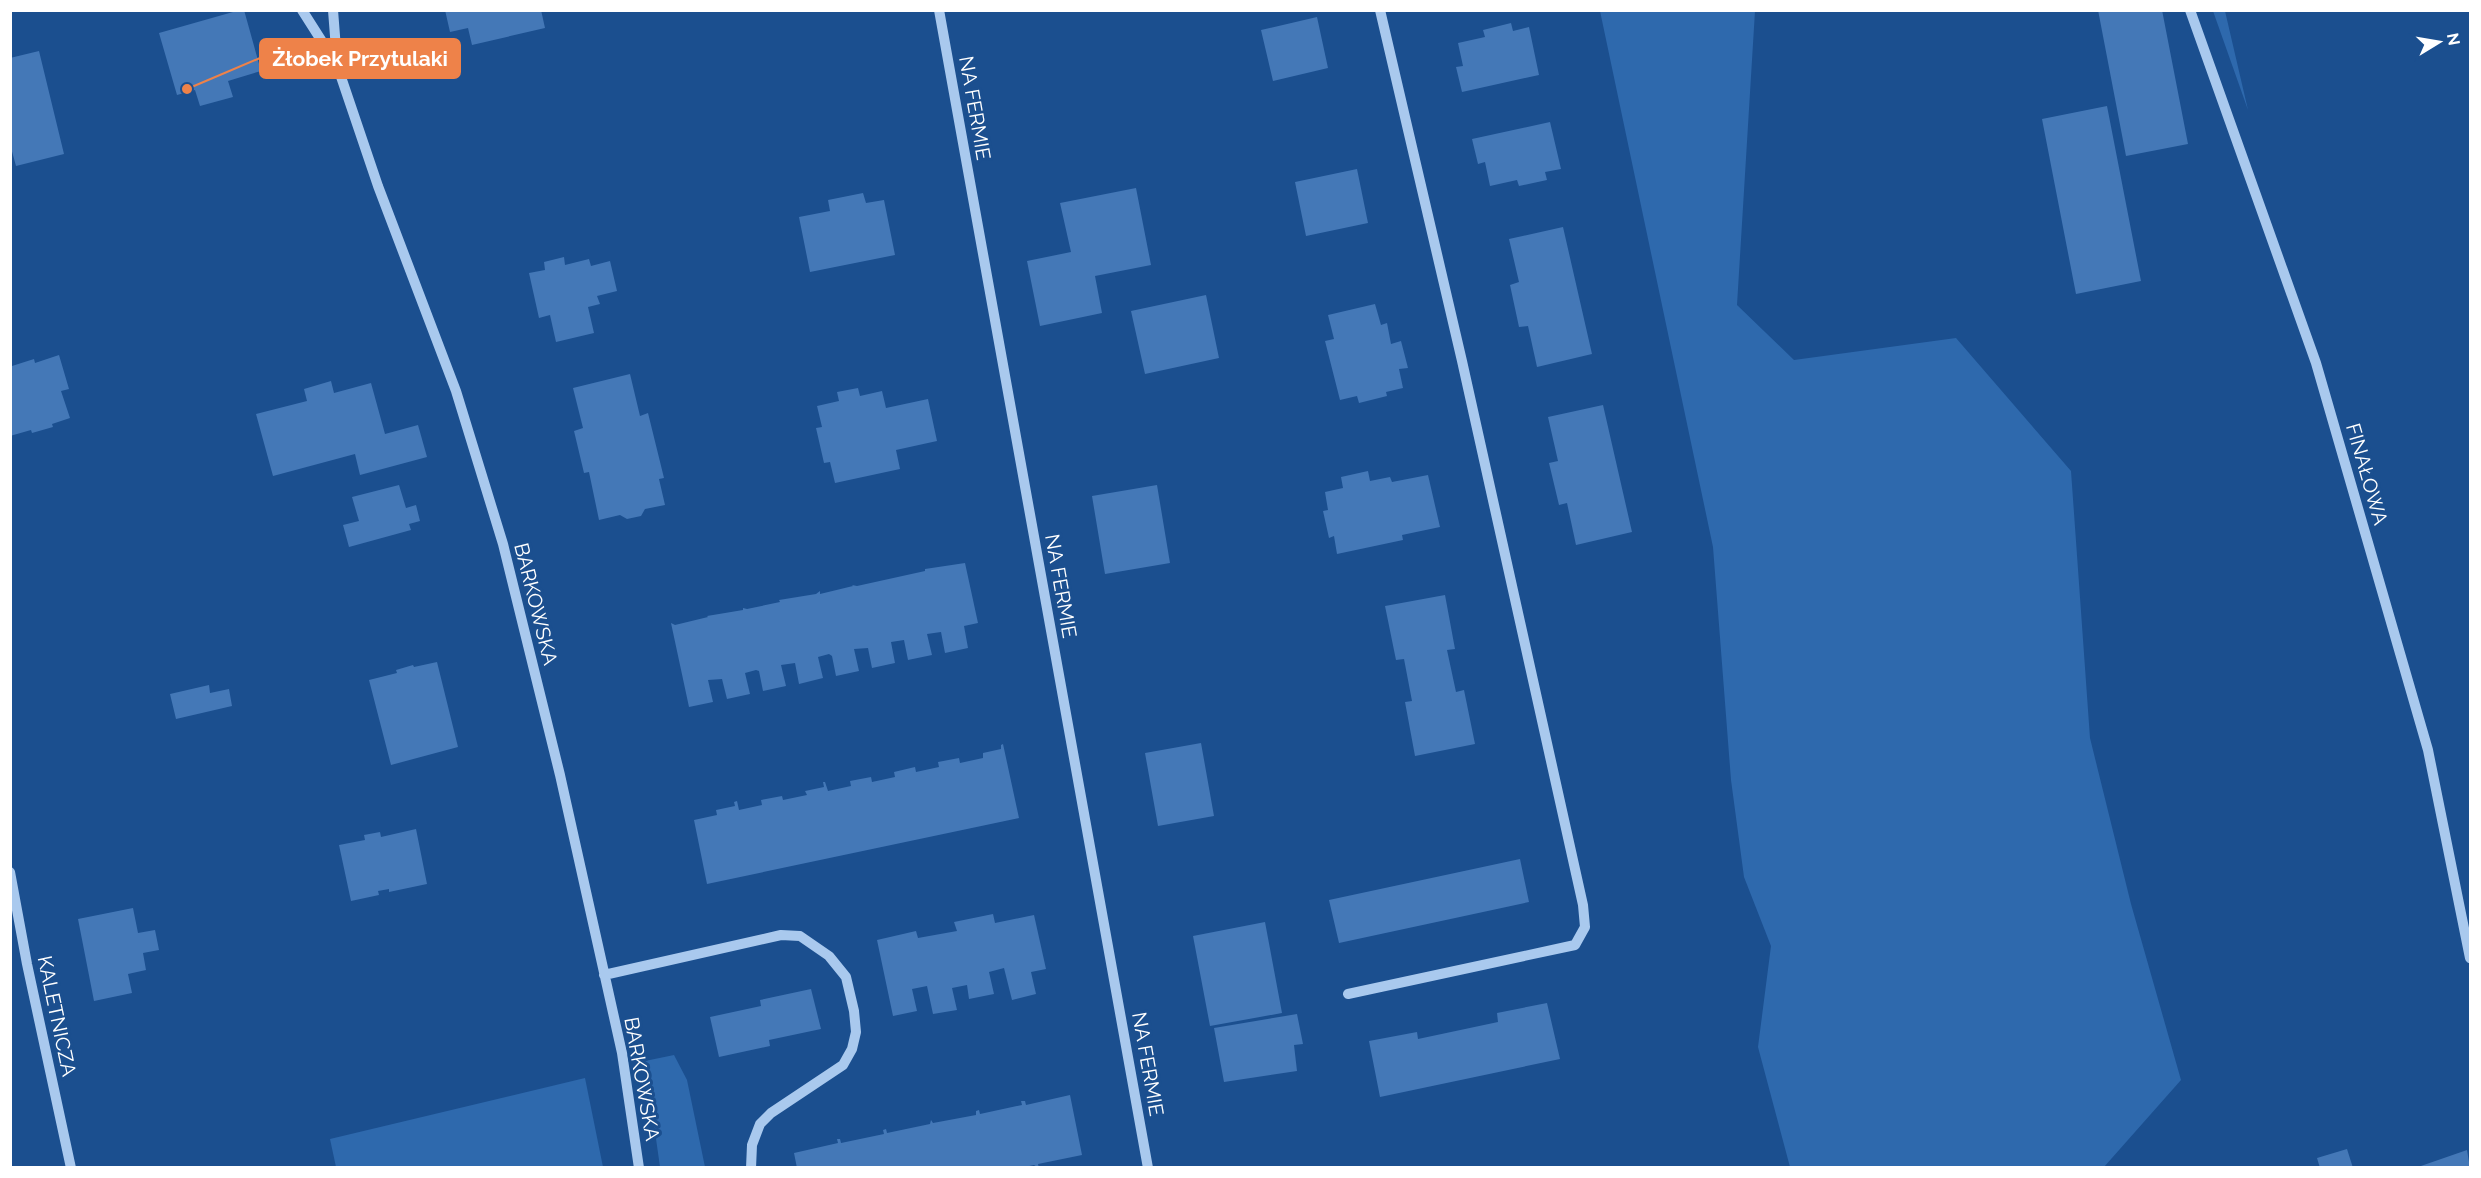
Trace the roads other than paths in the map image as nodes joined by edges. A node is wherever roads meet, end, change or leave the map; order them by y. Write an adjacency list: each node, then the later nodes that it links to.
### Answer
1 (302, 10): 6 (street, BARKOWSKA)
2 (333, 10): 6 (street, BARKOWSKA)
3 (939, 10): 14 (street, NA FERMIE)
4 (1380, 10): 10 (street)
5 (2190, 10): 8 (street, FINAŁOWA)
6 (337, 65): 9 (street, BARKOWSKA)
7 (10, 872): 11 (street, KALETNICZA)
8 (2470, 958)
9 (604, 975): 12 (street, BARKOWSKA); 13 (street)
10 (1348, 994)
11 (71, 1167)
12 (639, 1167)
13 (751, 1167)
14 (1148, 1167)

